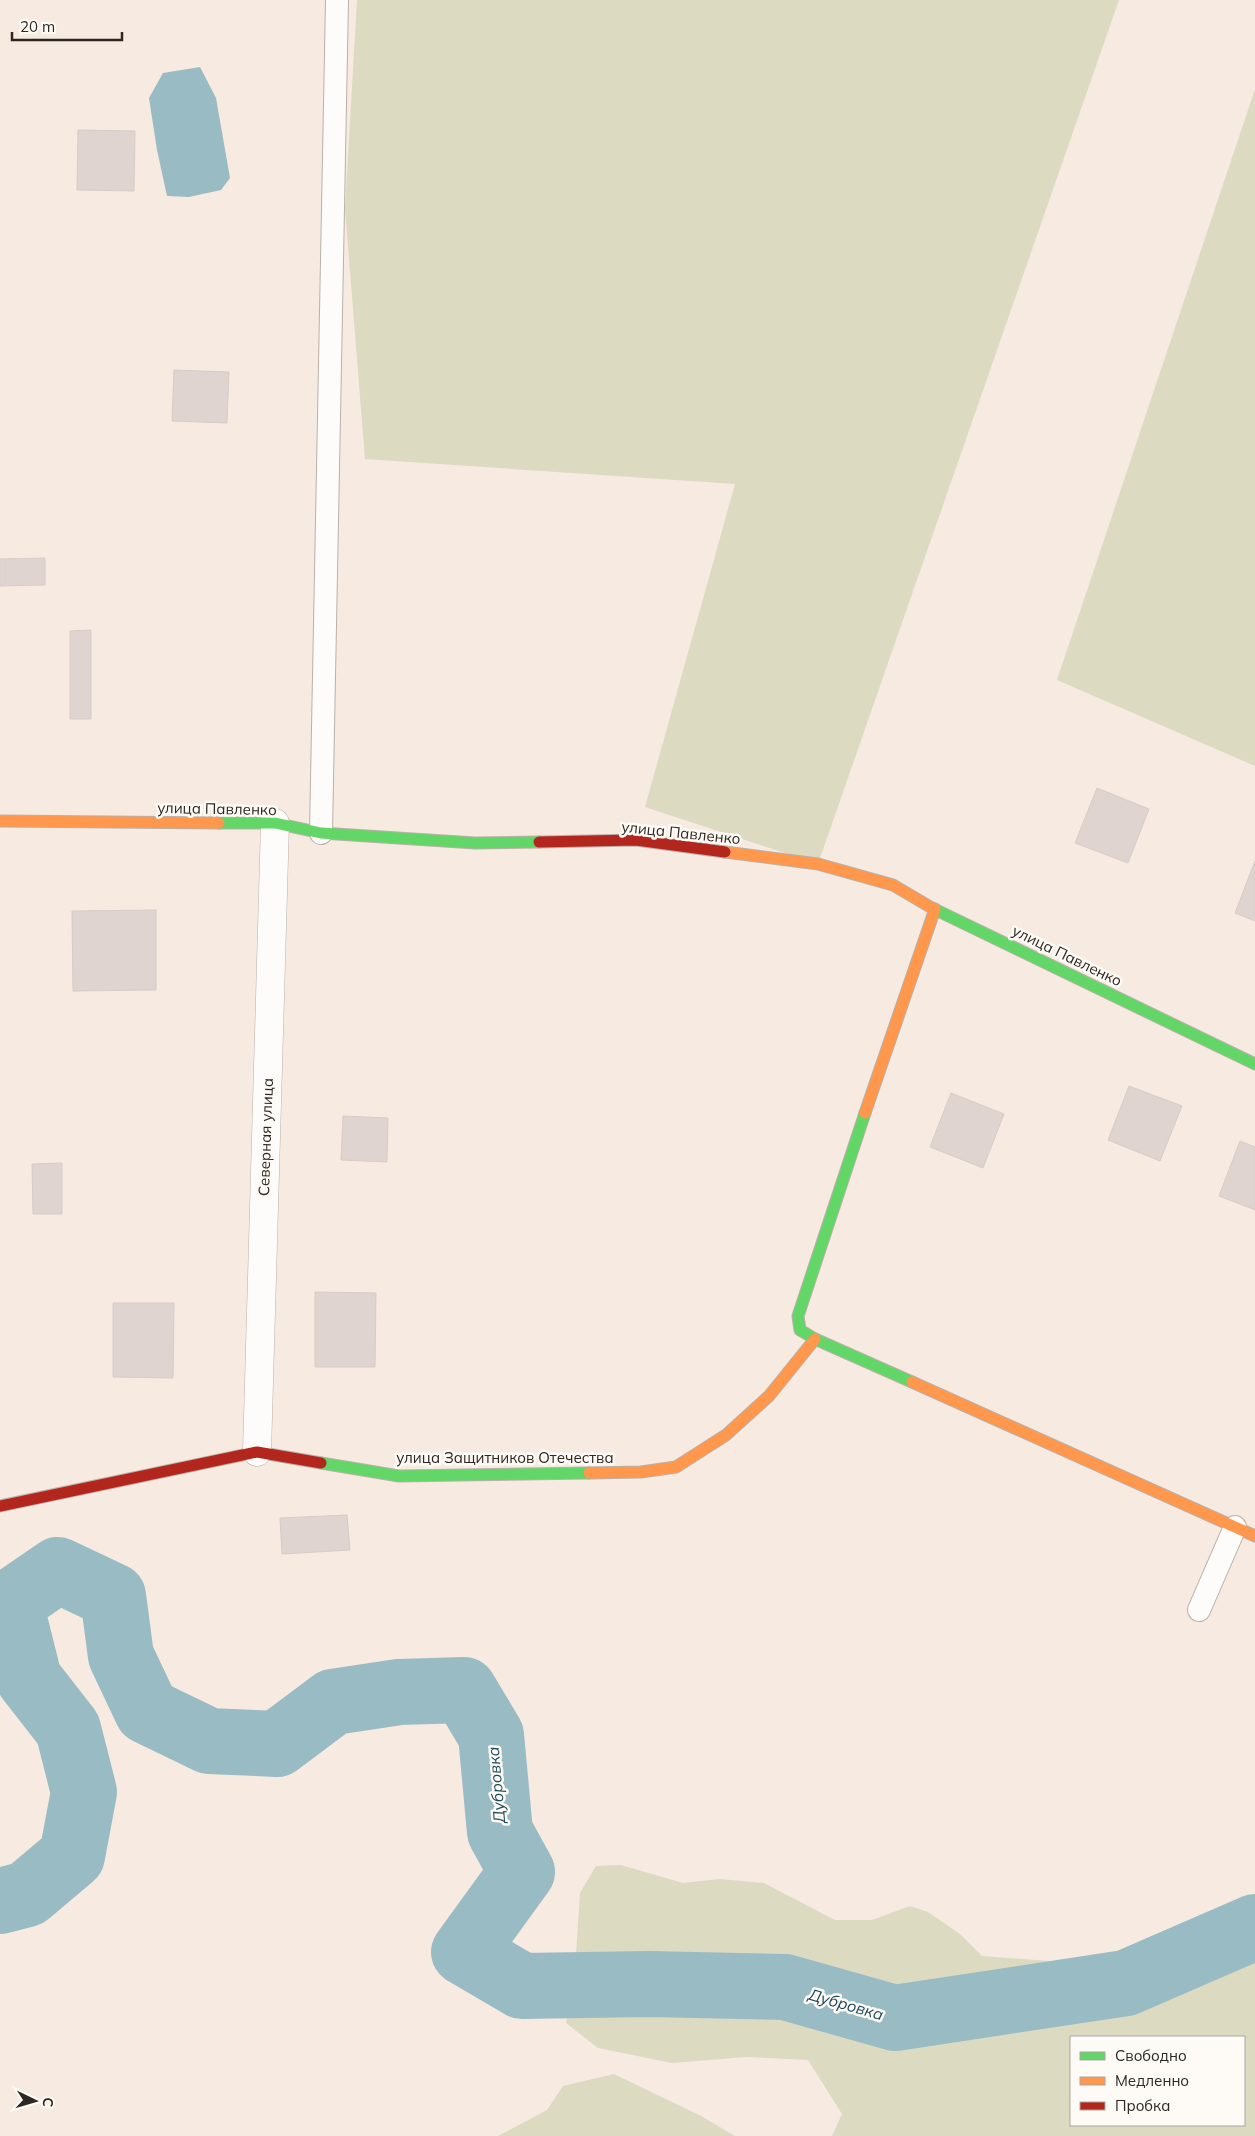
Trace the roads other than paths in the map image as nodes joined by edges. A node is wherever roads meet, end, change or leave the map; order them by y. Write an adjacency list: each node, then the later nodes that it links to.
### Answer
1 (337, 0): 4 (lane)
2 (0, 821): 3 (street, улица Павленко)
3 (275, 824): 4 (street, улица Павленко); 8 (street, Северная улица)
4 (321, 833): 5 (street, улица Павленко)
5 (935, 909): 6 (street, улица Павленко); 7 (street)
6 (1255, 1064)
7 (815, 1340): 8 (street, улица Защитников Отечества); 10 (street)
8 (258, 1452): 9 (street, улица Защитников Отечества)
9 (0, 1506)
10 (1245, 1532): 11 (lane)
11 (1199, 1610)

